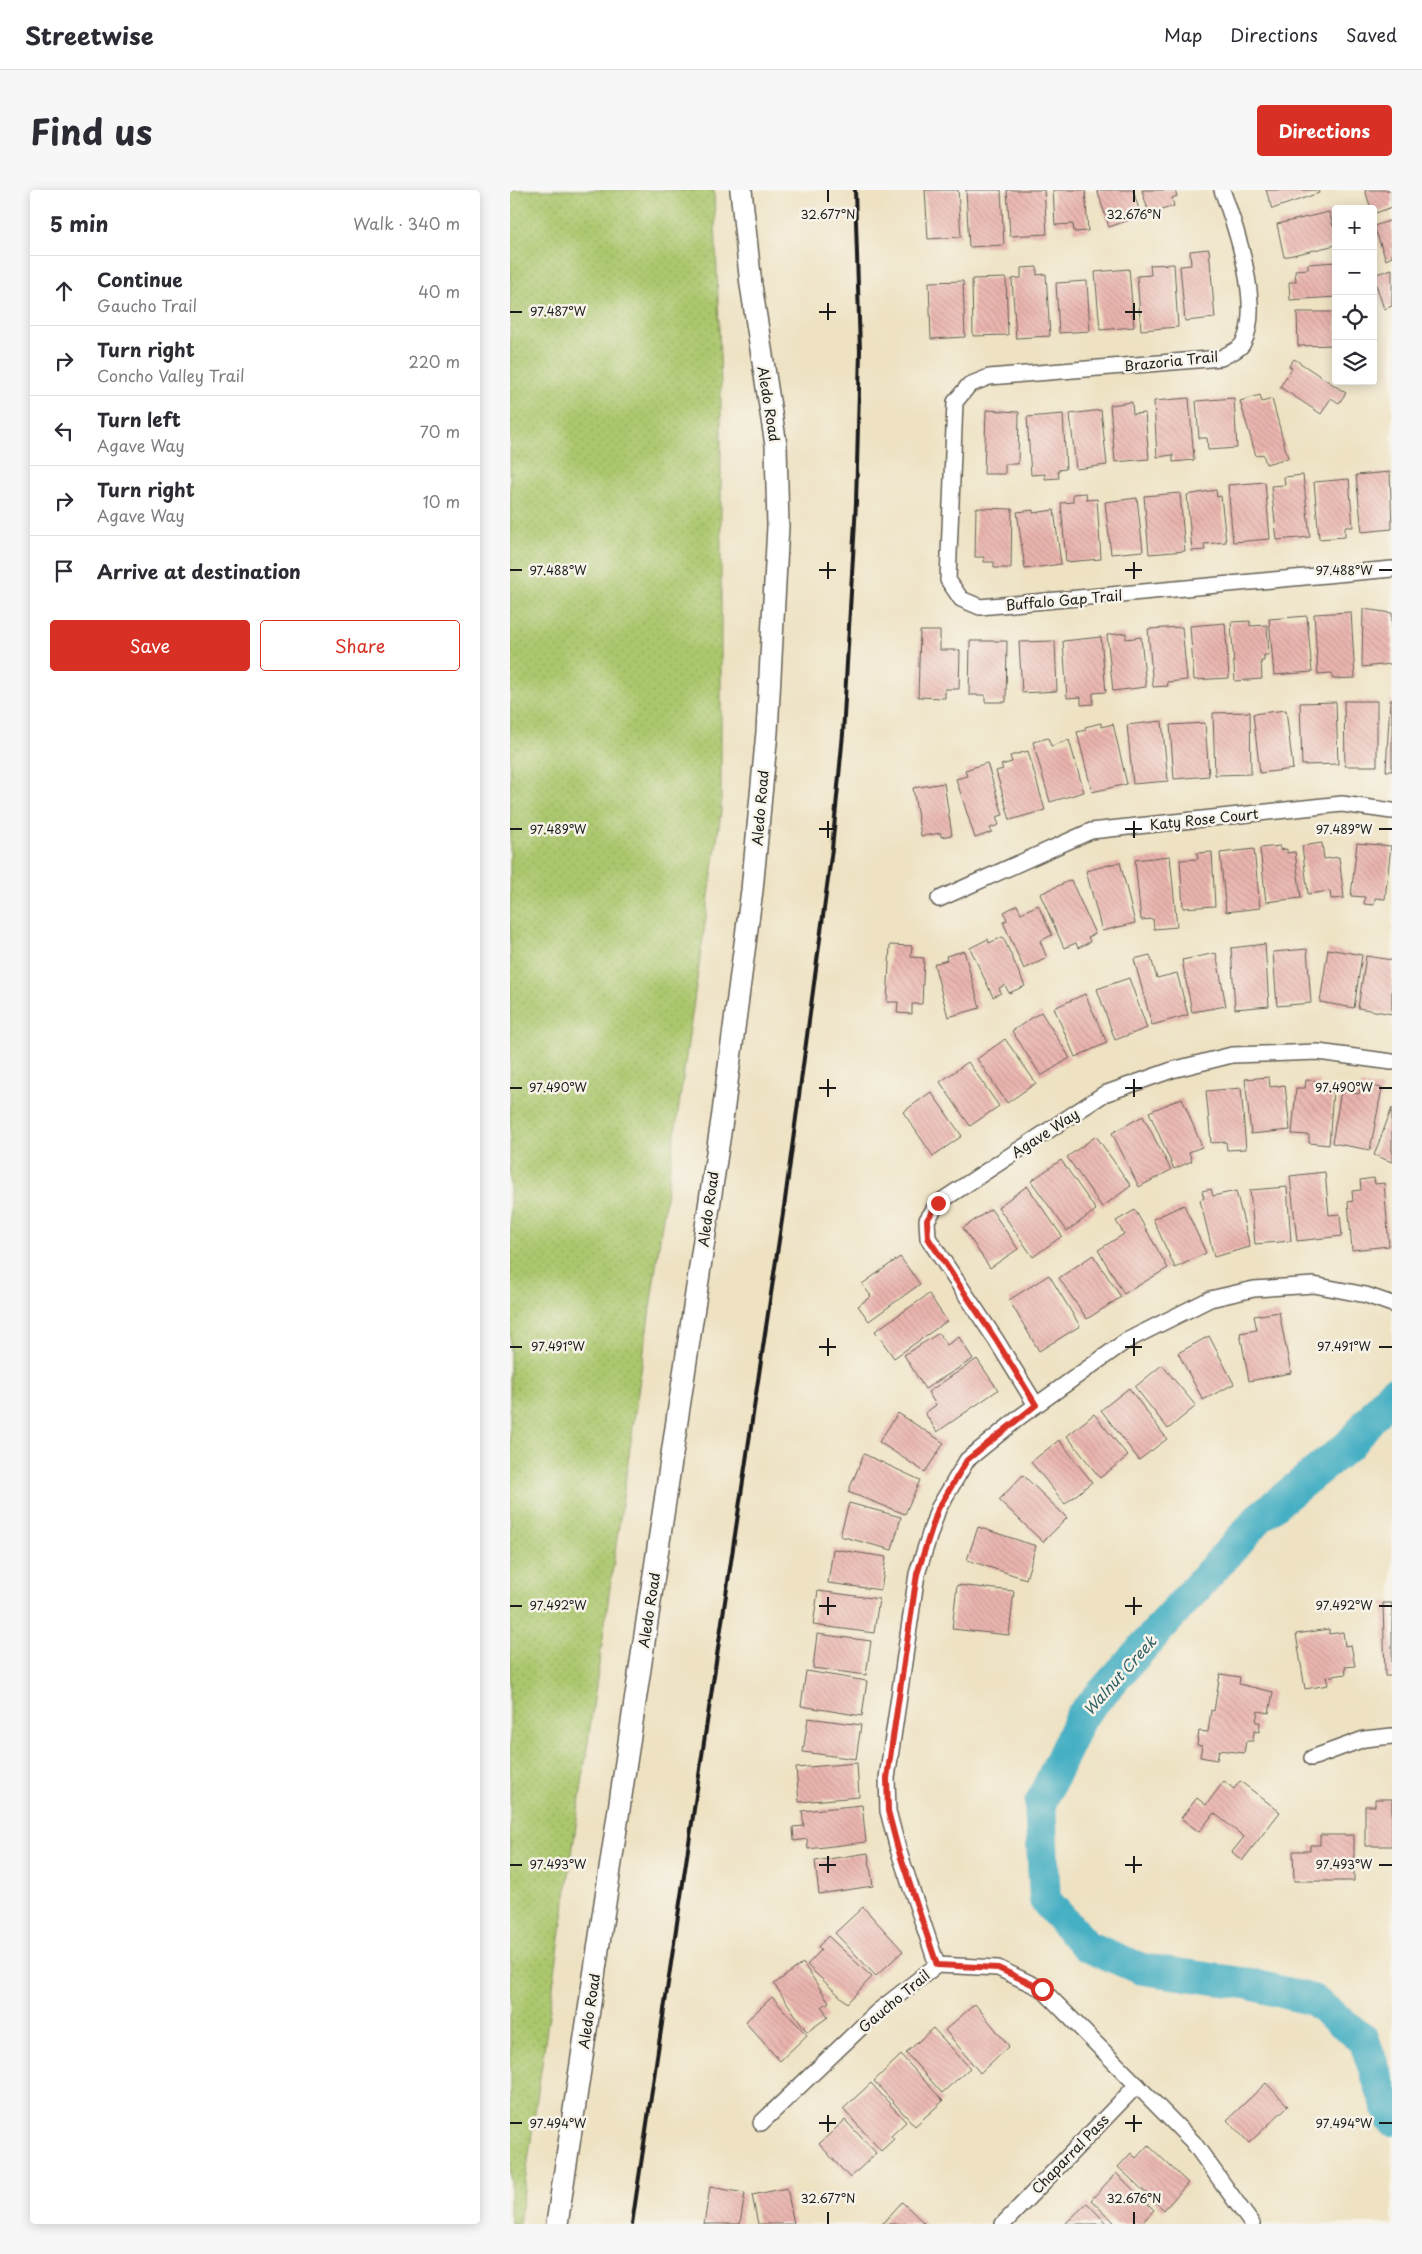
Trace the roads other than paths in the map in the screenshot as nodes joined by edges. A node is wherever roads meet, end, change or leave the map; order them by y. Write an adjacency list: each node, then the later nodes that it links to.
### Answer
1 (741, 190): 15 (street, Aledo Road)
2 (1222, 190): 3 (street, Brazoria Trail)
3 (969, 385): 4 (street, Buffalo Gap Trail)
4 (1392, 569)
5 (1392, 811): 6 (street, Katy Rose Court)
6 (939, 899)
7 (1392, 1062): 9 (street, Agave Way)
8 (1392, 1304): 9 (street)
9 (1036, 1405): 12 (street)
10 (1392, 1736): 11 (street)
11 (1312, 1758)
12 (937, 1965): 13 (street, Gaucho Trail); 14 (street, Gaucho Trail)
13 (1137, 2085): 16 (street, Chaparral Pass); 17 (street, Gaucho Trail)
14 (761, 2123)
15 (557, 2224)
16 (1003, 2224)
17 (1252, 2224)

